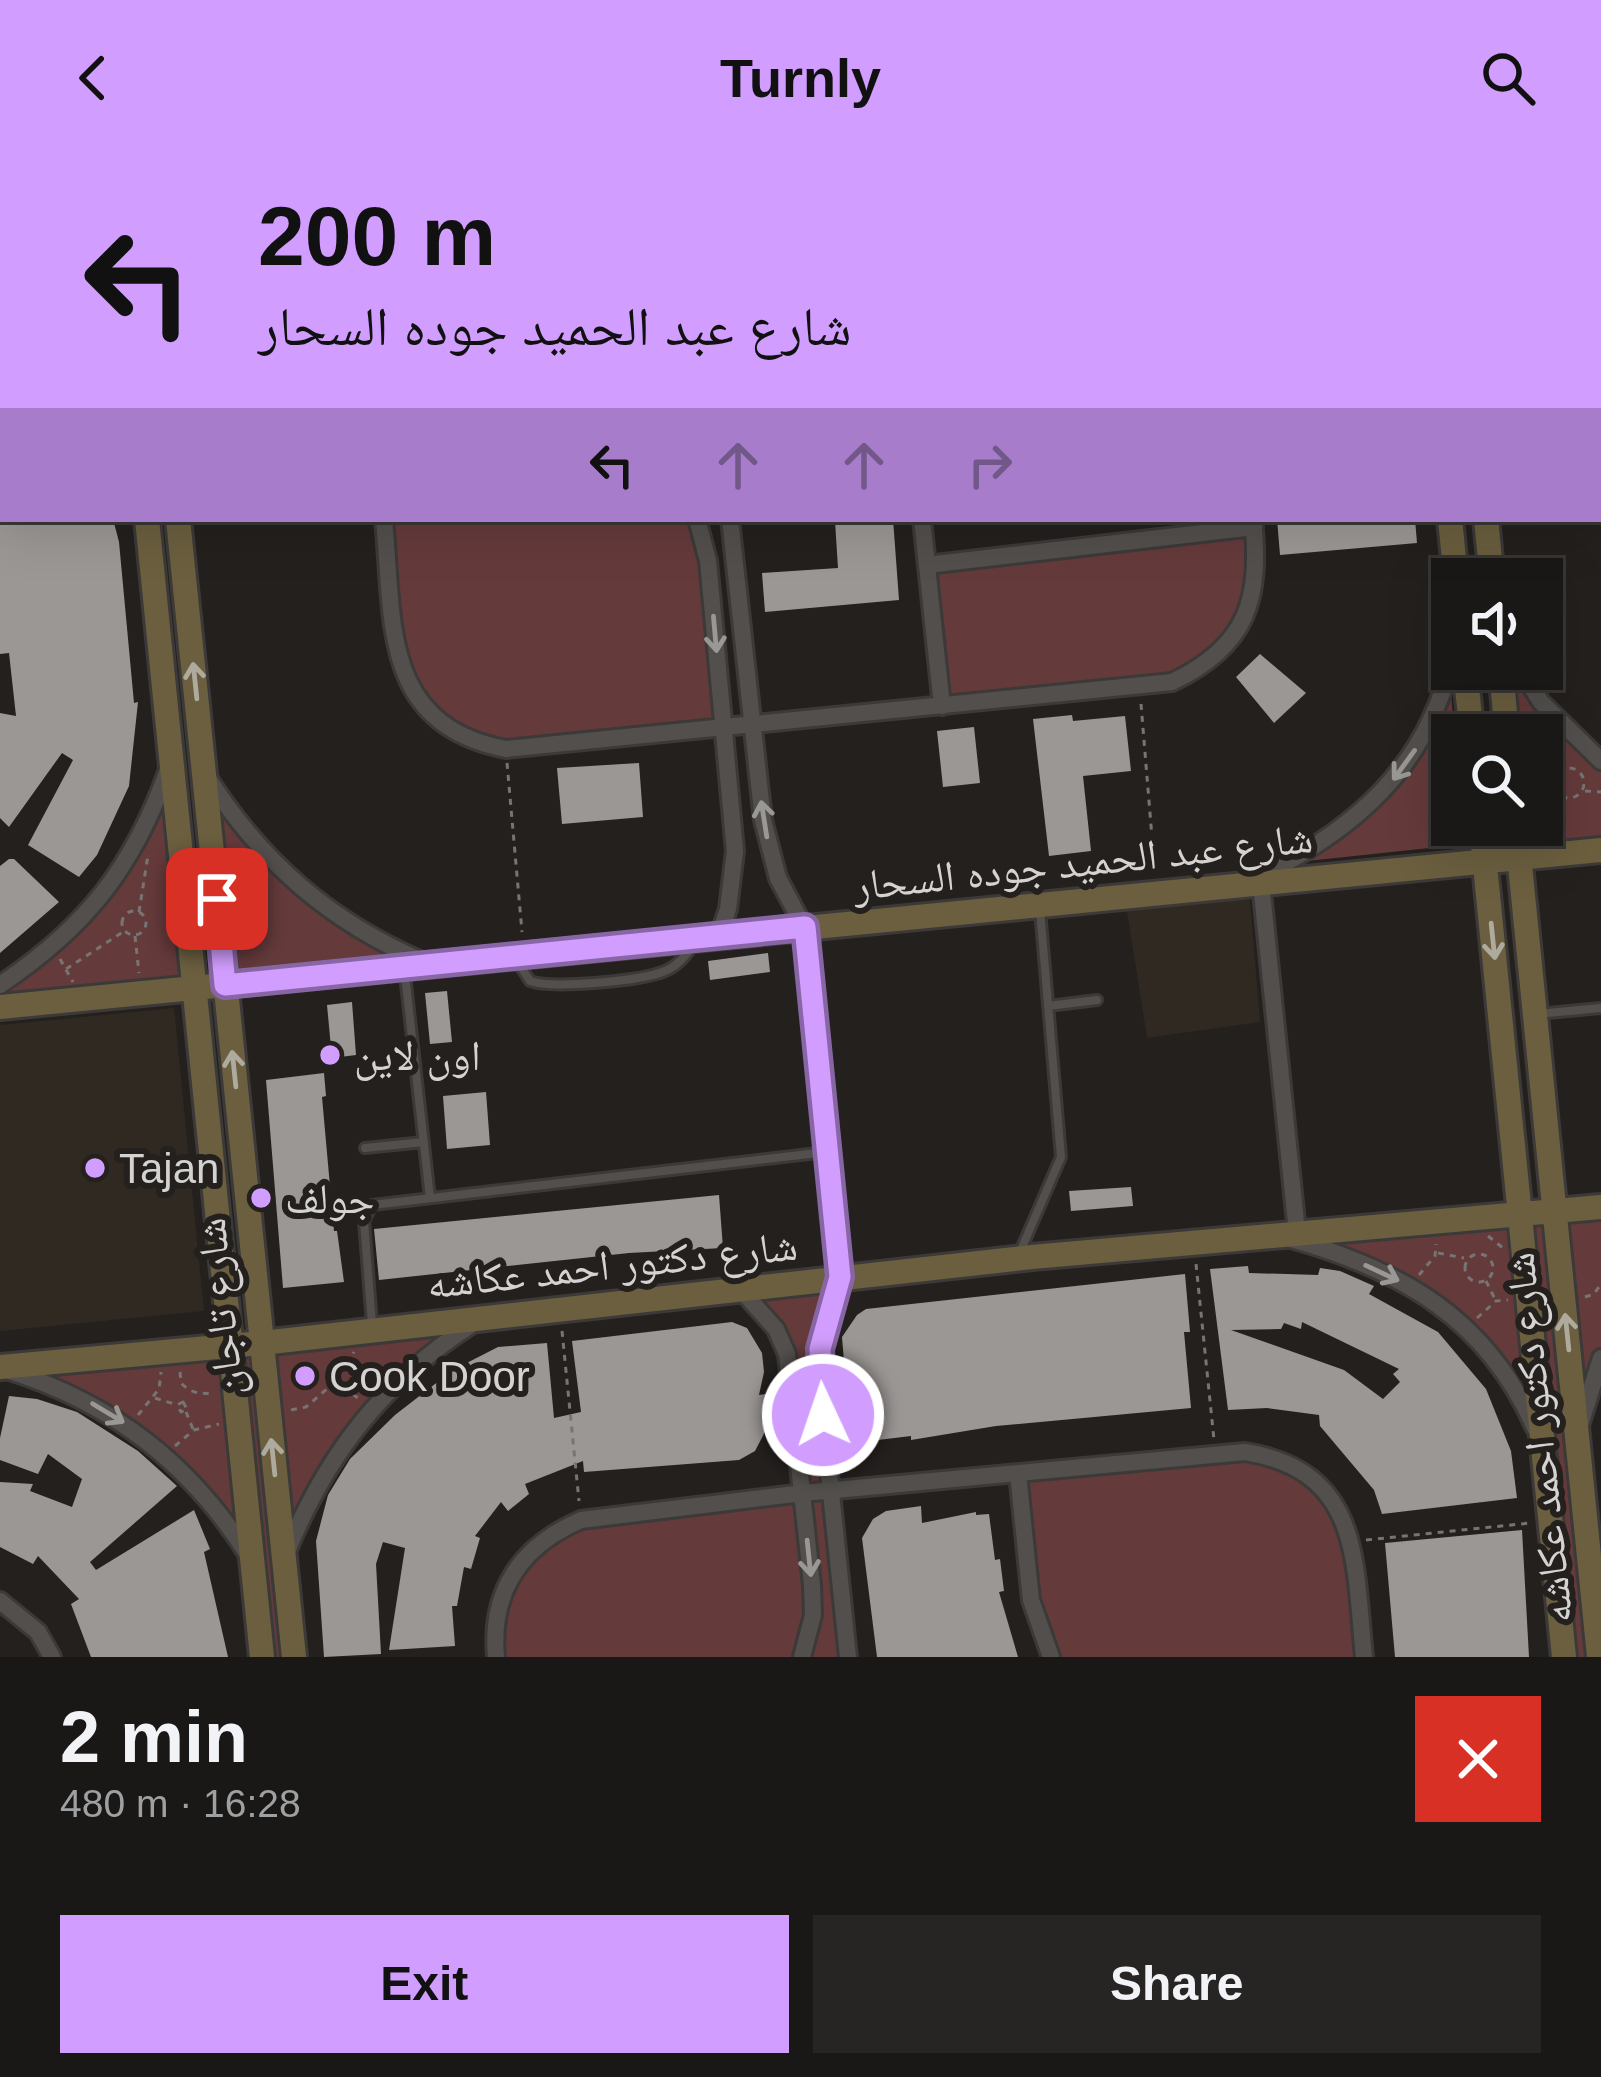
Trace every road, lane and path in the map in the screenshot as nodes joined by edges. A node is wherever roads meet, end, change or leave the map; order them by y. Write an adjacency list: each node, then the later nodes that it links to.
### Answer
1 (178, 522): 13 (street, شارع تاجان)
2 (384, 522): 21 (street)
3 (698, 522): 19 (street, one-way to 19)
4 (730, 522): 18 (street)
5 (922, 522): 12 (street)
6 (1450, 522): 10 (street)
7 (1486, 522): 11 (street)
8 (145, 523): 14 (street, شارع تاجان)
9 (1253, 523): 12 (street); 15 (street)
10 (1454, 558)
11 (1490, 558)
12 (927, 565): 17 (street)
13 (190, 637): 14 (street); 25 (street, شارع تاجان, one-way to 13)
14 (159, 639): 23 (street, شارع تاجان)
15 (1140, 687): 17 (street); 38 (path)
16 (1442, 690): 37 (street, one-way to 37)
17 (942, 706): 18 (street)
18 (753, 725): 19 (street); 41 (street, one-way to 18)
19 (724, 728): 21 (street); 44 (street)
20 (1563, 735): 22 (street)
21 (506, 749): 46 (path)
22 (1601, 761)
23 (171, 764): 45 (street); 52 (street, شارع تاجان)
24 (1563, 770): 26 (path)
25 (204, 771): 47 (street); 50 (street, شارع تاجان)
26 (1582, 790): 27 (path); 28 (path)
27 (1601, 792)
28 (1563, 796)
29 (1563, 840): 34 (path)
30 (1483, 846): 36 (street, شارع دكتور احمد عكاشه)
31 (1519, 846): 35 (street, شارع دكتور احمد عكاشه)
32 (149, 848): 40 (path)
33 (1601, 850): 34 (street, شارع عبد الحميد جوده السحار)
34 (1565, 853): 35 (street, شارع عبد الحميد جوده السحار)
35 (1520, 858): 36 (street, شارع عبد الحميد جوده السحار); 59 (street, شارع دكتور احمد عكاشه)
36 (1484, 861): 37 (street, شارع عبد الحميد جوده السحار); 66 (street, شارع دكتور احمد عكاشه, one-way to 66)
37 (1253, 884): 38 (street, شارع عبد الحميد جوده السحار); 69 (street)
38 (1156, 894): 39 (street, شارع عبد الحميد جوده السحار)
39 (1040, 905): 41 (street, شارع عبد الحميد جوده السحار); 56 (lane)
40 (139, 912): 42 (path); 43 (path)
41 (805, 927): 44 (street, شارع عبد الحميد جوده السحار); 62 (street)
42 (124, 931): 43 (path); 49 (path)
43 (135, 936): 53 (path)
44 (708, 937): 46 (street, شارع عبد الحميد جوده السحار)
45 (53, 947): 49 (path); 51 (street)
46 (520, 956): 47 (street, شارع عبد الحميد جوده السحار)
47 (430, 964): 48 (street, شارع عبد الحميد جوده السحار)
48 (404, 967): 50 (street, شارع عبد الحميد جوده السحار); 60 (lane)
49 (66, 969): 54 (path)
50 (225, 985): 52 (street, شارع عبد الحميد جوده السحار); 89 (street, شارع تاجان, one-way to 50)
51 (0, 986)
52 (194, 988): 53 (street, شارع عبد الحميد جوده السحار); 90 (street, شارع تاجان)
53 (142, 993): 54 (street, شارع عبد الحميد جوده السحار)
54 (83, 998): 57 (street, شارع عبد الحميد جوده السحار)
55 (1097, 1000): 56 (lane)
56 (1048, 1006): 75 (lane)
57 (0, 1007)
58 (1601, 1008): 59 (lane)
59 (1536, 1015): 65 (street, شارع دكتور احمد عكاشه)
60 (424, 1142): 61 (lane); 63 (lane)
61 (365, 1148)
62 (827, 1151): 63 (lane); 77 (street)
63 (430, 1198): 88 (lane)
64 (1601, 1207): 65 (street, شارع دكتور احمد عكاشه)
65 (1555, 1211): 66 (street, شارع دكتور احمد عكاشه); 108 (street, شارع دكتور احمد عكاشه, one-way to 65)
66 (1520, 1214): 67 (street, شارع دكتور احمد عكاشه); 72 (street, شارع دكتور احمد عكاشه)
67 (1484, 1217): 68 (street, شارع دكتور احمد عكاشه); 71 (path)
68 (1430, 1221): 69 (street, شارع دكتور احمد عكاشه); 73 (path)
69 (1285, 1233): 70 (street, شارع دكتور احمد عكاشه); 79 (street, one-way to 79)
70 (1194, 1240): 75 (street, شارع دكتور احمد عكاشه); 110 (path)
71 (1494, 1243): 72 (path); 74 (path)
72 (1523, 1247): 83 (street, شارع دكتور احمد عكاشه)
73 (1436, 1253): 76 (path); 79 (path)
74 (1486, 1256): 76 (path); 78 (path)
75 (1017, 1258): 77 (street, شارع دكتور احمد عكاشه)
76 (1467, 1260): 78 (path)
77 (840, 1277): 80 (street, شارع دكتور احمد عكاشه); 113 (street)
78 (1486, 1281): 84 (path)
79 (1409, 1285): 87 (street)
80 (741, 1290): 85 (street, شارع دكتور احمد عكاشه); 114 (street)
81 (1594, 1294): 82 (path)
82 (1601, 1297)
83 (1528, 1300): 84 (path); 109 (street, شارع دكتور احمد عكاشه)
84 (1496, 1301): 87 (path)
85 (560, 1310): 86 (street, شارع دكتور احمد عكاشه); 115 (path)
86 (481, 1319): 88 (street, شارع دكتور احمد عكاشه); 102 (street)
87 (1466, 1326): 109 (street)
88 (363, 1332): 89 (street, شارع دكتور احمد عكاشه); 94 (path)
89 (262, 1343): 90 (street, شارع دكتور احمد عكاشه); 104 (street, شارع تاجان)
90 (231, 1346): 91 (street, شارع دكتور احمد عكاشه); 98 (street, شارع تاجان)
91 (168, 1352): 93 (street, شارع دكتور احمد عكاشه); 97 (path); 99 (path)
92 (1601, 1358): 108 (street)
93 (0, 1367): 106 (street, one-way to 106)
94 (338, 1375): 95 (path); 96 (path)
95 (340, 1384): 96 (path); 102 (path)
96 (329, 1387): 104 (path)
97 (190, 1391): 98 (path); 100 (path)
98 (235, 1392): 105 (street, شارع تاجان)
99 (153, 1397): 101 (path); 106 (path)
100 (185, 1403): 101 (path); 103 (path)
101 (178, 1406): 103 (path)
102 (370, 1408): 118 (street)
103 (186, 1412): 107 (path)
104 (269, 1416): 118 (street, شارع تاجان, one-way to 104)
105 (238, 1421): 107 (path); 119 (street, شارع تاجان)
106 (128, 1425): 111 (street)
107 (194, 1430): 111 (path)
108 (1577, 1440): 123 (street, شارع دكتور احمد عكاشه)
109 (1542, 1444): 116 (street, شارع دكتور احمد عكاشه)
110 (1215, 1454): 112 (street); 117 (street)
111 (166, 1455): 119 (street)
112 (1018, 1473): 113 (street); 131 (street)
113 (830, 1491): 114 (street); 130 (street)
114 (803, 1493): 115 (street); 129 (street, one-way to 129)
115 (581, 1520): 128 (street)
116 (1551, 1521): 117 (path); 124 (street, شارع دكتور احمد عكاشه)
117 (1352, 1541): 132 (street)
118 (284, 1560): 121 (street, شارع تاجان)
119 (253, 1562): 122 (street, شارع تاجان)
120 (0, 1601): 125 (street)
121 (288, 1605): 122 (street); 127 (street, شارع تاجان)
122 (257, 1609): 126 (street, شارع تاجان)
123 (1596, 1627): 124 (street); 134 (street, شارع دكتور احمد عكاشه)
124 (1562, 1630): 133 (street, شارع دكتور احمد عكاشه)
125 (52, 1657)
126 (262, 1657)
127 (294, 1657)
128 (496, 1657)
129 (802, 1657)
130 (848, 1657)
131 (1051, 1657)
132 (1364, 1657)
133 (1564, 1657)
134 (1599, 1657)

